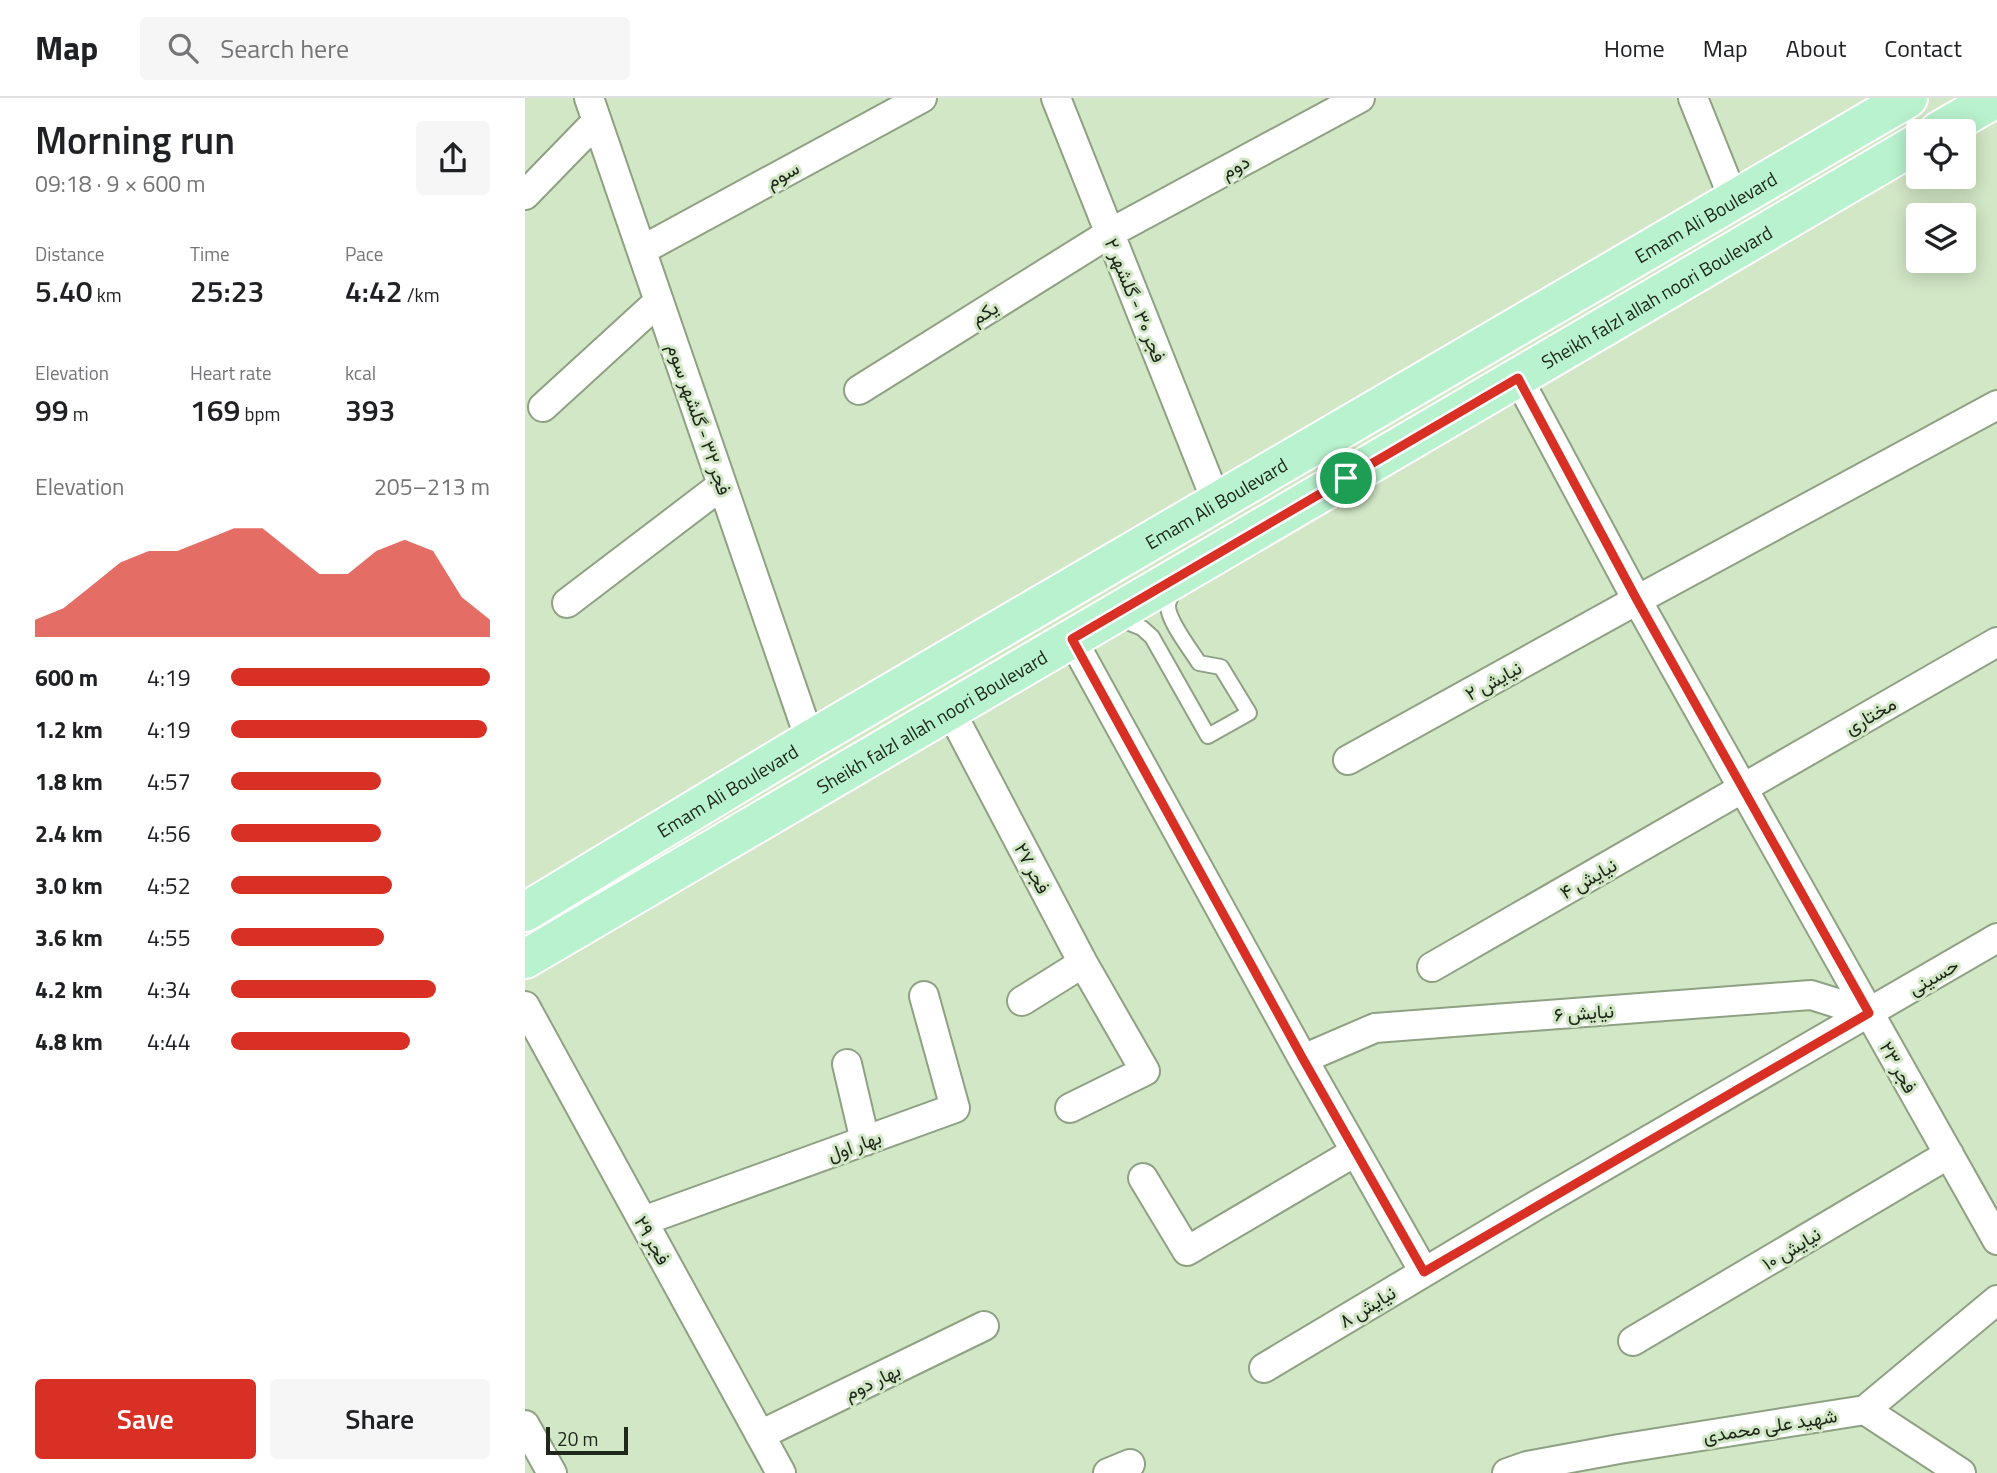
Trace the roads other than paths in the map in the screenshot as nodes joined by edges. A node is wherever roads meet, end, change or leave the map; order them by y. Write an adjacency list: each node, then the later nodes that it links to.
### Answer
1 (922, 98): 16 (street, سوم)
2 (1056, 98): 15 (street, فجر ۳۰ - گلشهر ۲)
3 (1360, 98): 15 (street, دوم)
4 (1693, 98): 14 (street)
5 (1996, 98): 8 (main road)
6 (1906, 99): 9 (main road); 10 (main road, Emam Ali Boulevard)
7 (593, 109): 13 (street); 16 (street, فجر ۳۲ - گلشهر سوم)
8 (1960, 119)
9 (1906, 127)
10 (1820, 150): 12 (main road); 14 (main road, Emam Ali Boulevard)
11 (1906, 150): 12 (main road, Sheikh falzl allah noori Boulevard)
12 (1839, 190): 18 (main road, Sheikh falzl allah noori Boulevard)
13 (525, 195)
14 (1734, 200): 23 (main road, Emam Ali Boulevard)
15 (1110, 233): 19 (street, یکم); 23 (street, فجر ۳۰ - گلشهر ۲)
16 (642, 250): 17 (street, فجر ۳۲ - گلشهر سوم)
17 (659, 301): 21 (street); 22 (street, فجر ۳۲ - گلشهر سوم)
18 (1518, 378): 24 (main road, Sheikh falzl allah noori Boulevard); 25 (street, فجر ۲۳)
19 (859, 390)
20 (1997, 405): 25 (street, نیایش ۲)
21 (543, 407)
22 (722, 485): 26 (street); 31 (street, فجر ۳۲ - گلشهر سوم)
23 (1217, 503): 31 (main road, Emam Ali Boulevard)
24 (1175, 579): 27 (main road, Sheikh falzl allah noori Boulevard); 27 (lane)
25 (1637, 600): 32 (street, نیایش ۲); 33 (street, فجر ۲۳)
26 (567, 603)
27 (1112, 615): 28 (main road, Sheikh falzl allah noori Boulevard)
28 (1072, 639): 30 (main road, Sheikh falzl allah noori Boulevard); 43 (street)
29 (1997, 642): 33 (street, مختاری)
30 (950, 710): 36 (main road, Sheikh falzl allah noori Boulevard); 37 (street, فجر ۲۷)
31 (810, 740): 34 (main road, Emam Ali Boulevard)
32 (1348, 760)
33 (1743, 788): 38 (street, نیایش ۴); 42 (street, فجر ۲۳)
34 (525, 912)
35 (1997, 938): 42 (street, حسینی)
36 (525, 959)
37 (1083, 963): 40 (street); 45 (street, فجر ۲۷)
38 (1432, 967)
39 (924, 996): 46 (street, بهار اول)
40 (1022, 1000)
41 (525, 1006): 50 (street, فجر ۲۹)
42 (1869, 1013): 43 (street, نیایش ۶); 48 (street, فجر ۲۳); 52 (street, نیایش ۸)
43 (1303, 1059): 47 (street)
44 (847, 1064): 46 (street)
45 (1070, 1108)
46 (865, 1141): 50 (street, بهار اول)
47 (1355, 1152): 49 (street); 52 (street)
48 (1949, 1154): 51 (street, فجر ۲۳); 55 (street, نیایش ۱۰)
49 (1143, 1178)
50 (643, 1221): 59 (street, فجر ۲۹)
51 (1997, 1240)
52 (1424, 1272): 56 (street, نیایش ۸)
53 (1997, 1300): 57 (street, شهید علی محمدی)
54 (984, 1326): 59 (street, بهار دوم)
55 (1633, 1341)
56 (1264, 1368)
57 (1865, 1410): 60 (street, شهید علی محمدی); 63 (street)
58 (525, 1425): 61 (street)
59 (760, 1435): 62 (street, فجر ۲۹)
60 (1521, 1471)
61 (552, 1473)
62 (781, 1473)
63 (1961, 1473)

